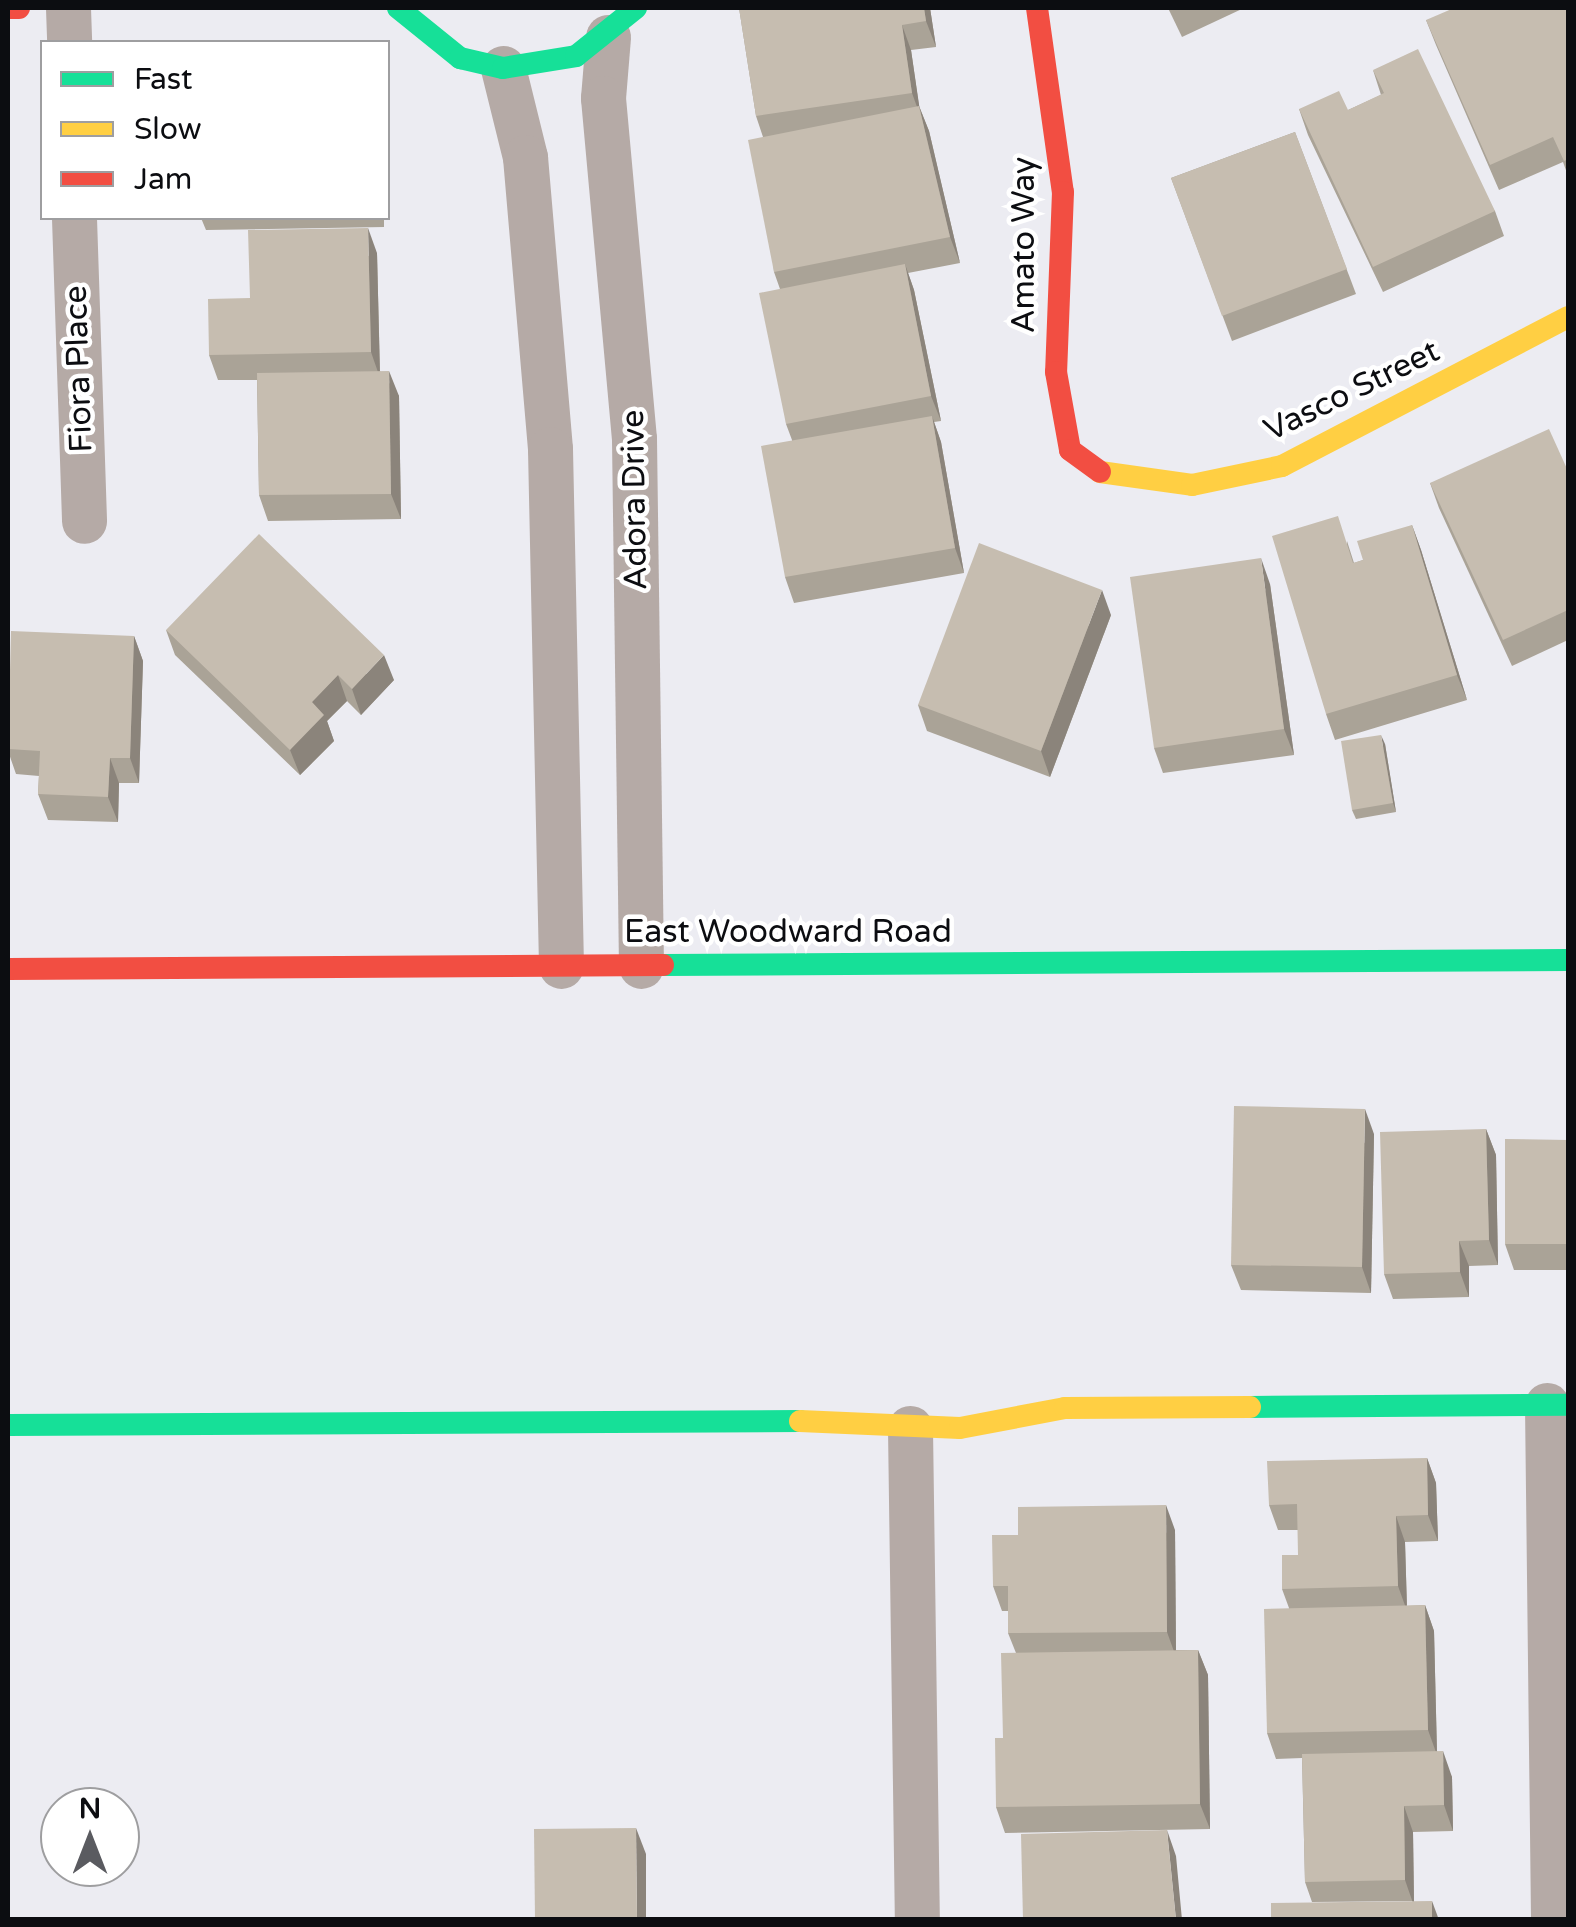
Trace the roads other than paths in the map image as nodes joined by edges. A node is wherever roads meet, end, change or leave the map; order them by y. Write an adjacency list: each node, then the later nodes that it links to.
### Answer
1 (8, 8): 2 (street)
2 (18, 8)
3 (68, 8): 7 (street)
4 (398, 8): 8 (street)
5 (1037, 8): 11 (street, Amato Way)
6 (622, 22): 8 (street); 15 (street, Adora Drive)
7 (69, 40)
8 (503, 68): 14 (street)
9 (74, 220): 12 (street, Fiora Place)
10 (1568, 317): 11 (street, Vasco Street)
11 (1093, 471)
12 (84, 521)
13 (1568, 960): 15 (street, East Woodward Road)
14 (561, 966): 15 (street, East Woodward Road); 16 (street, East Woodward Road)
15 (642, 966)
16 (8, 969)
17 (1558, 1405): 19 (street); 21 (street)
18 (8, 1426): 19 (street)
19 (910, 1428): 20 (street)
20 (917, 1920)
21 (1553, 1920)

